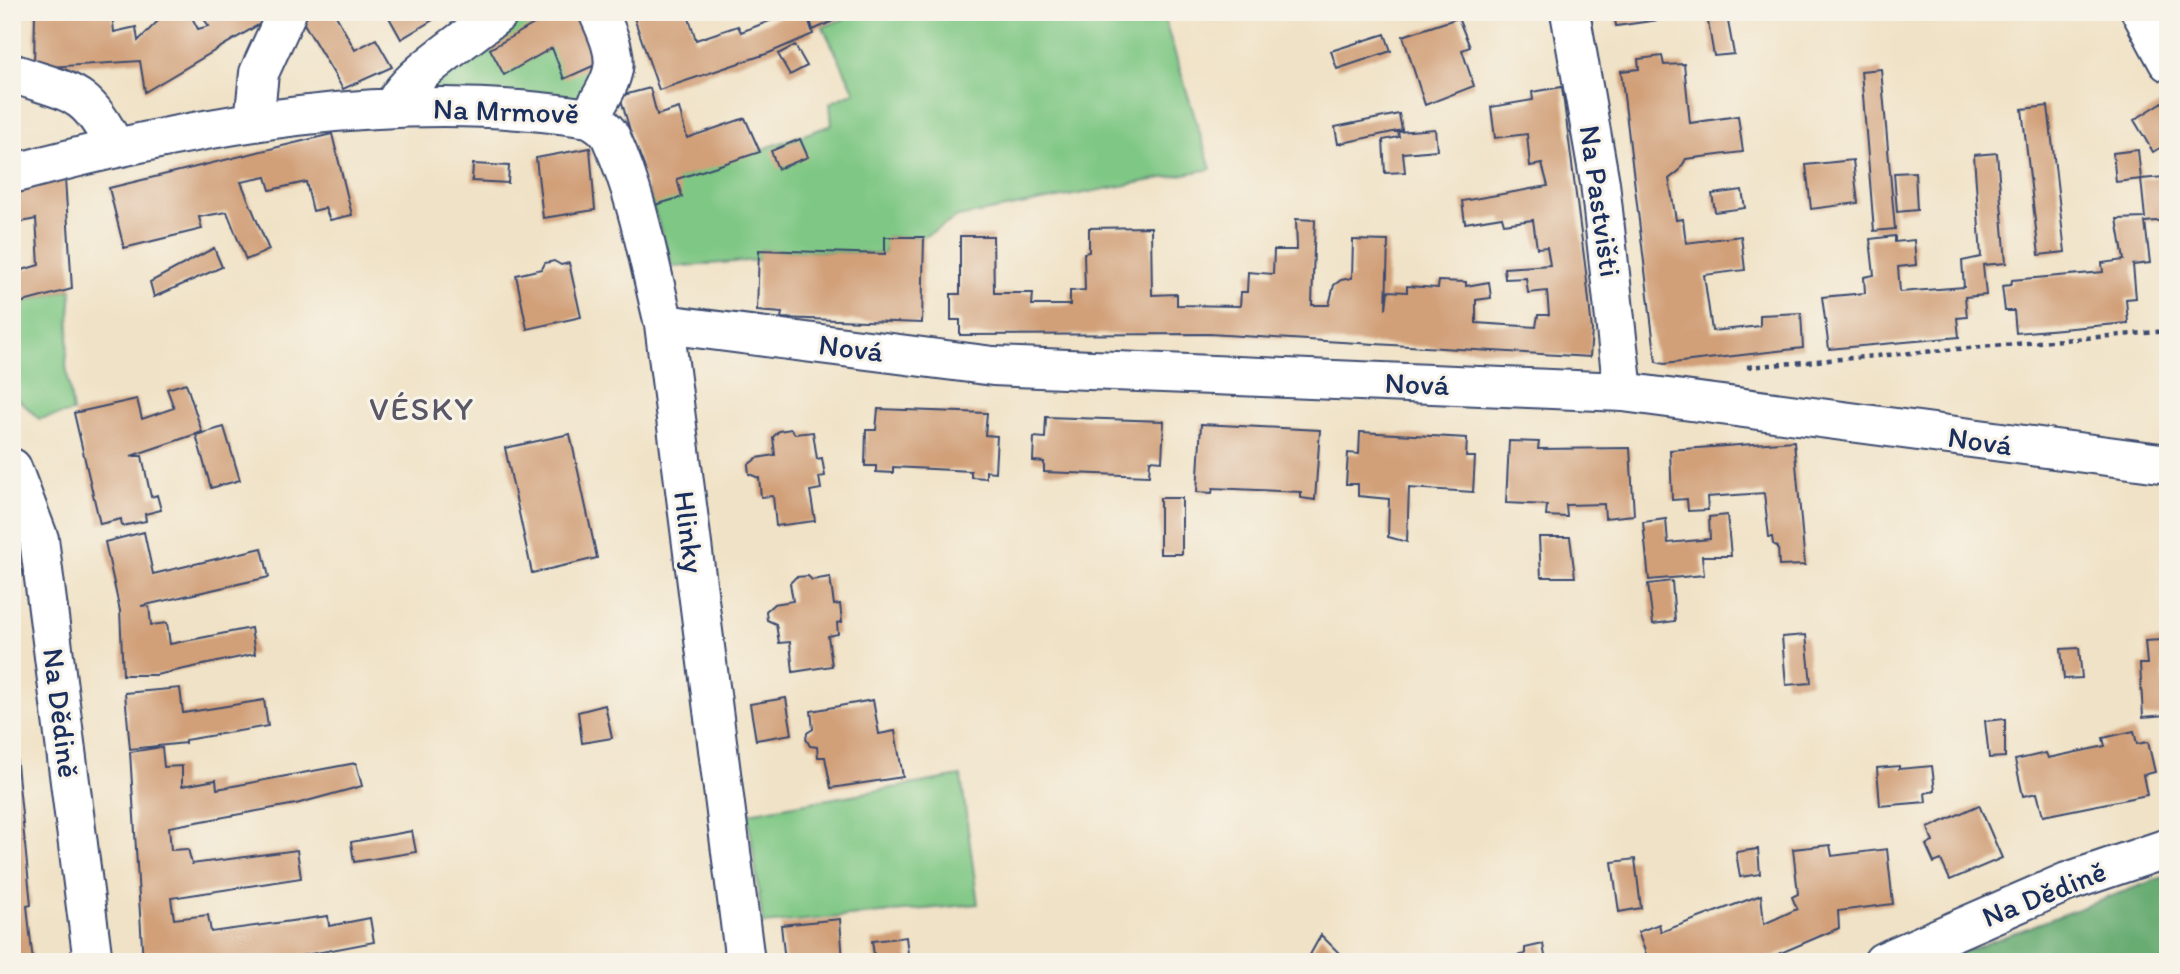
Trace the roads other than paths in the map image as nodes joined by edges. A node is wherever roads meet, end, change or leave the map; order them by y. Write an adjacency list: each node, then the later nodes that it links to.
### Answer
1 (287, 12): 10 (street)
2 (500, 12): 8 (street, Na Mrmově)
3 (598, 12): 9 (street, Na Mrmově)
4 (1570, 12): 14 (street, Na Pastvišti)
5 (2141, 12): 6 (street)
6 (2168, 62)
7 (12, 74): 11 (street)
8 (394, 108): 9 (street, Na Mrmově); 10 (street, Na Mrmově)
9 (590, 118): 13 (street, Hlinky)
10 (254, 122): 11 (street, Na Mrmově)
11 (114, 146): 12 (street, Na Mrmově)
12 (12, 174)
13 (664, 324): 14 (street, Nová); 19 (street, Hlinky)
14 (1623, 392): 15 (street, Nová)
15 (2168, 464)
16 (12, 468): 18 (street, Na Dědině)
17 (2168, 848): 20 (street, Na Dědině)
18 (93, 962)
19 (745, 962)
20 (1883, 962)

